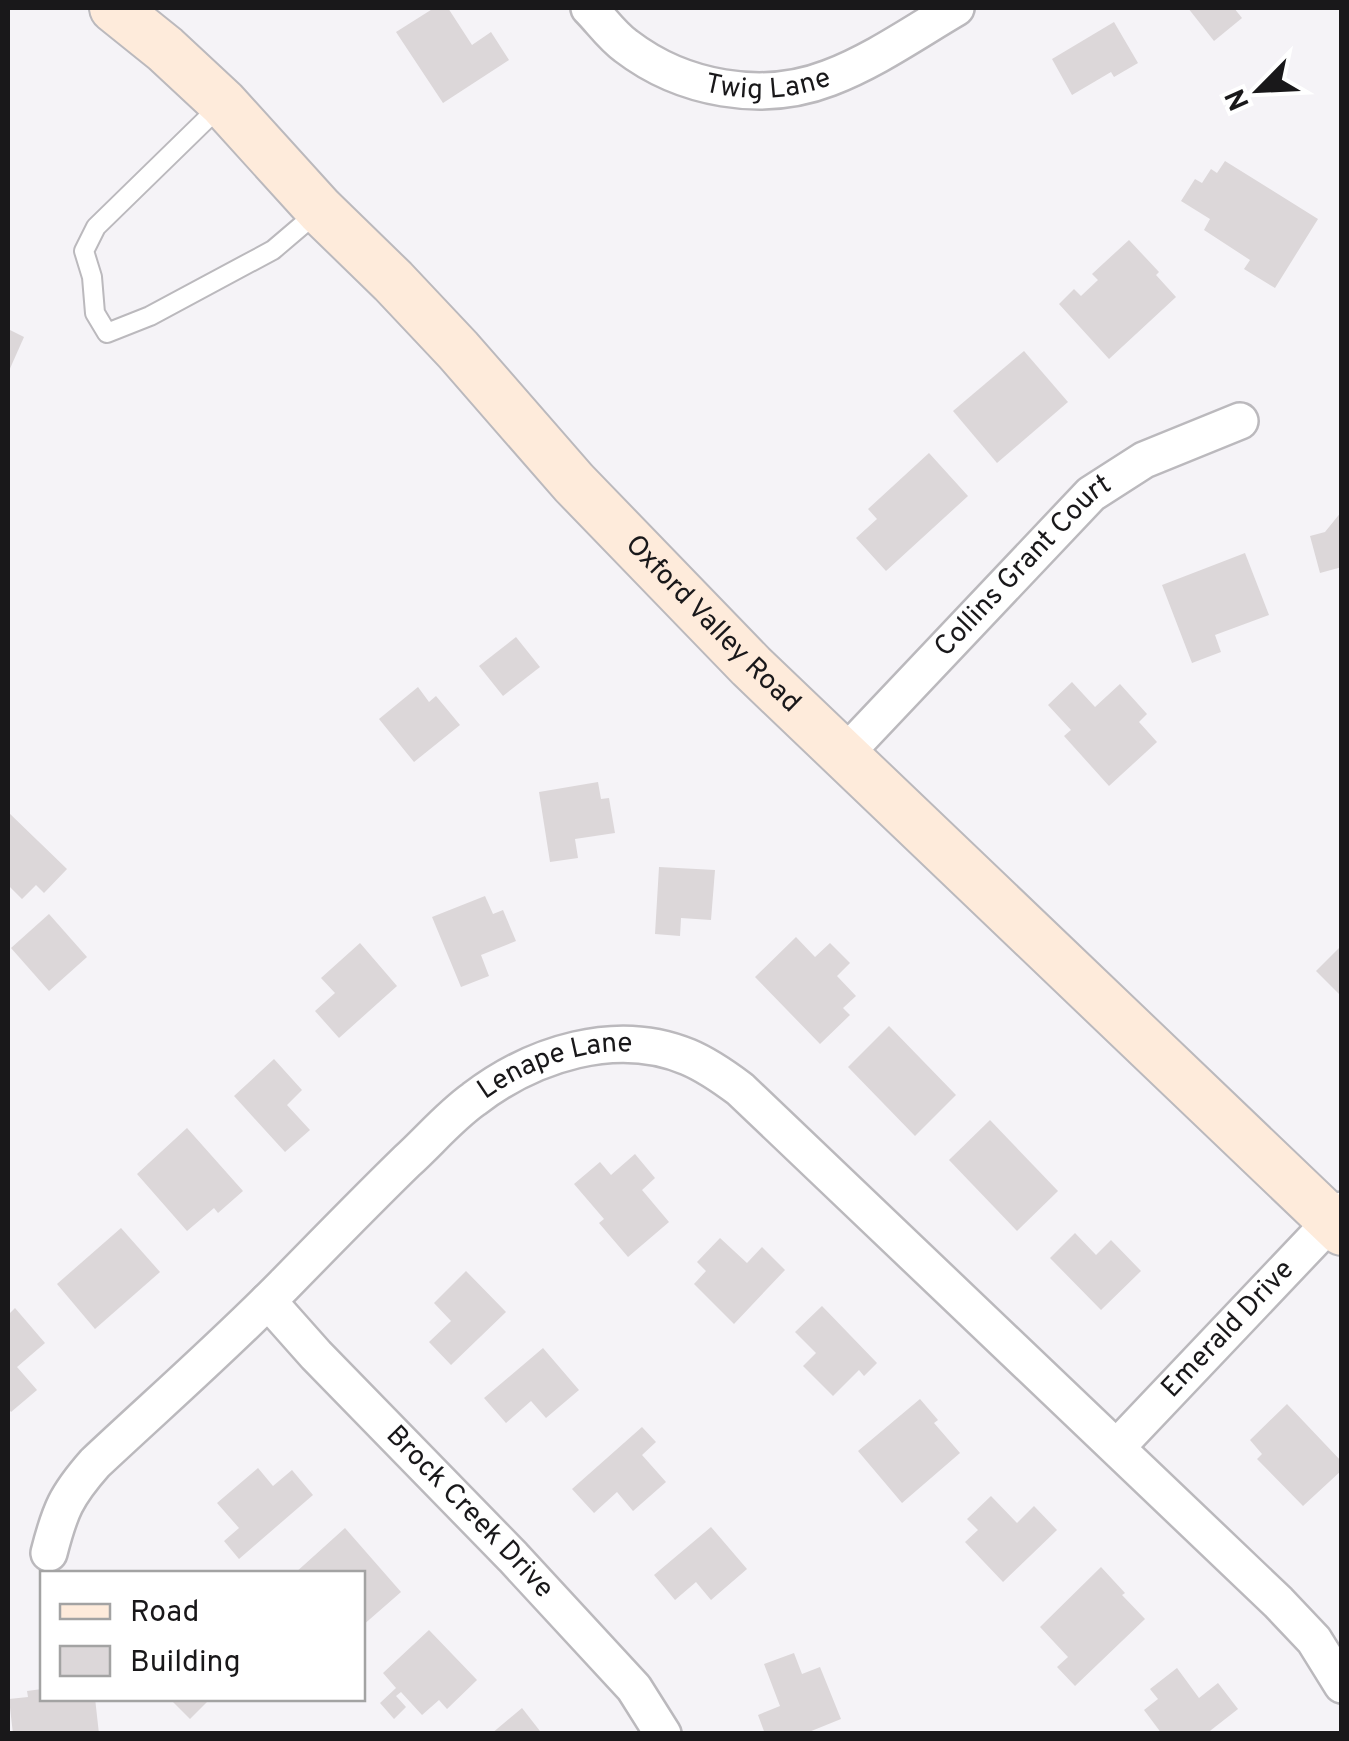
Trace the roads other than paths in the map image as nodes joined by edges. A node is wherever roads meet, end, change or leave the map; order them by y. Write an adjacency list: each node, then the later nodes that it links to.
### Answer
1 (114, 8): 4 (street, Oxford Valley Road)
2 (589, 8): 3 (street, Twig Lane)
3 (956, 8)
4 (223, 103): 5 (street, Oxford Valley Road); 5 (lane)
5 (320, 210): 7 (street, Oxford Valley Road)
6 (1240, 421): 7 (street, Collins Grant Court)
7 (843, 756): 8 (street, Oxford Valley Road)
8 (1338, 1221): 10 (street, Emerald Drive)
9 (268, 1301): 10 (street, Lenape Lane); 11 (street, Lenape Lane); 13 (street, Brock Creek Drive)
10 (1116, 1447): 12 (street)
11 (49, 1553)
12 (1342, 1685)
13 (663, 1734)

